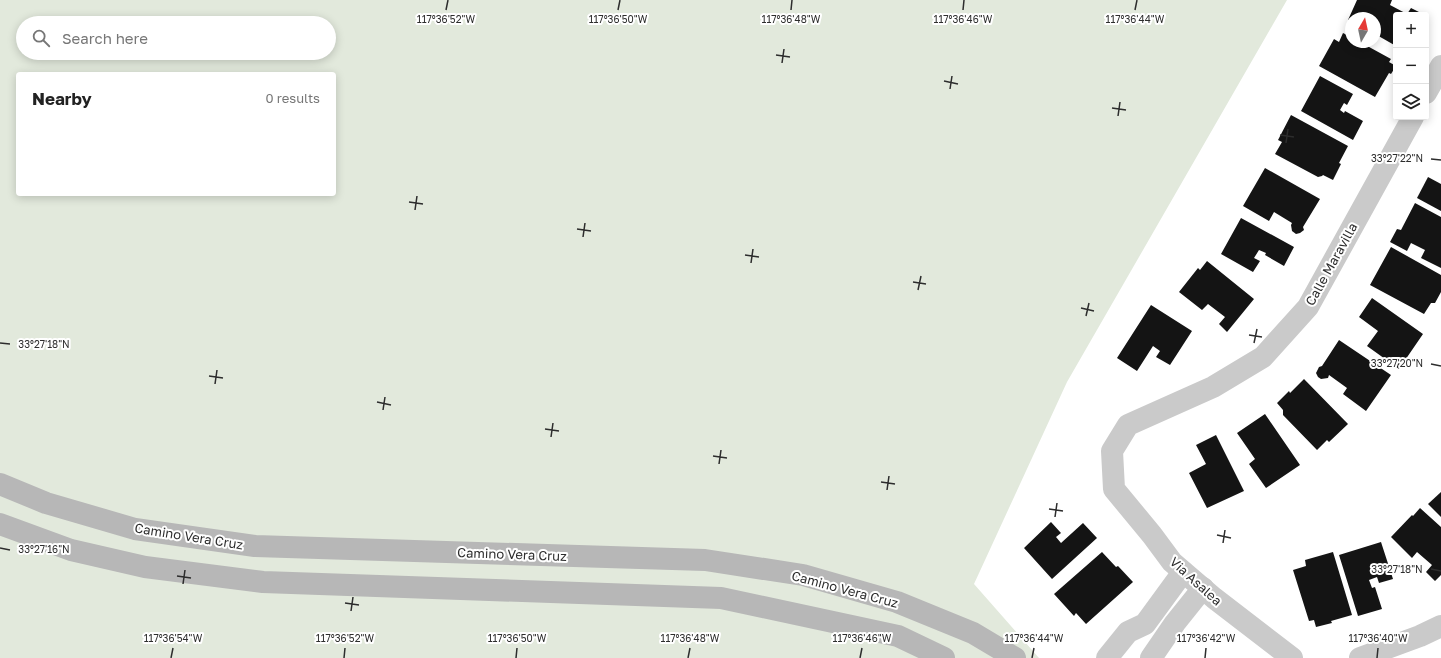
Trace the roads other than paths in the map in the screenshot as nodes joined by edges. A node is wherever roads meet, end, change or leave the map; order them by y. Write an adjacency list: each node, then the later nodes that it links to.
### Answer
1 (1441, 66): 2 (street)
2 (1429, 88)
3 (1411, 120): 5 (street, Calle Maravilla)
4 (0, 484): 13 (main road, Camino Vera Cruz)
5 (1114, 489): 7 (street, Via Asalea)
6 (0, 524): 12 (main road)
7 (1183, 572): 8 (street, Via Asalea); 9 (street)
8 (1202, 588): 11 (street); 16 (street, Via Asalea)
9 (1145, 624): 11 (street); 14 (street)
10 (1441, 626): 17 (street)
11 (1164, 638): 15 (street)
12 (944, 658)
13 (1015, 658)
14 (1107, 658)
15 (1151, 658)
16 (1292, 658)
17 (1360, 658)

